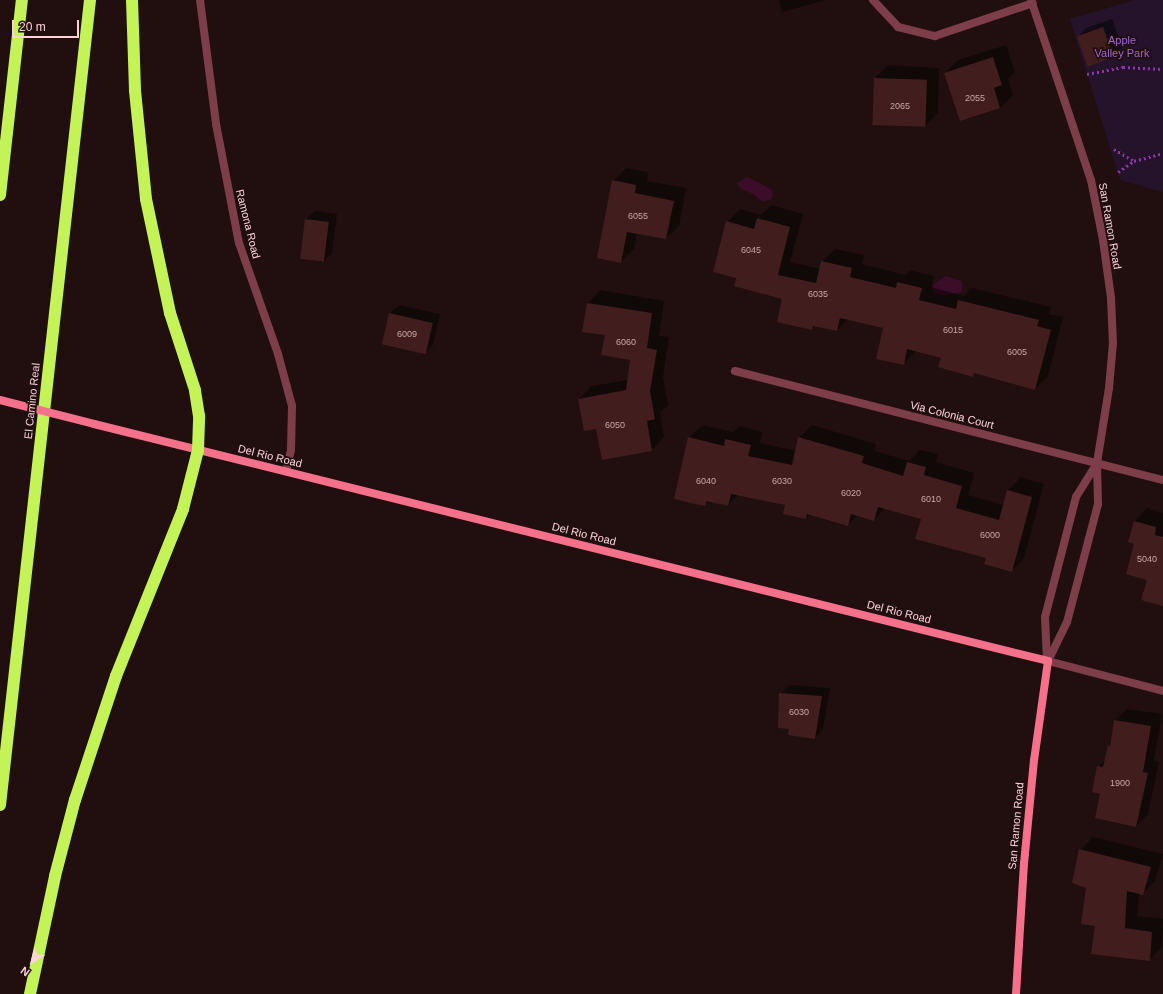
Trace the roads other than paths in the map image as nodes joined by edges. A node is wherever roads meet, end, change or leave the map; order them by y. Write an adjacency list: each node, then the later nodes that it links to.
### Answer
1 (22, 0): 7 (highway)
2 (90, 0): 16 (highway, El Camino Real)
3 (132, 0): 10 (highway)
4 (200, 0): 12 (street, Ramona Road)
5 (873, 0): 6 (street)
6 (1032, 2): 11 (street, San Ramon Road)
7 (0, 195)
8 (735, 371): 11 (street, Via Colonia Court)
9 (0, 400): 10 (street, Del Rio Road, bridge)
10 (198, 450): 12 (street, Del Rio Road); 17 (highway)
11 (1097, 463): 13 (street, Via Colonia Court); 14 (street, San Ramon Road); 14 (street, San Ramon Road)
12 (286, 471): 14 (street, Del Rio Road)
13 (1163, 480)
14 (1048, 661): 15 (street, Del Rio Road); 18 (street, San Ramon Road)
15 (1163, 691)
16 (0, 805)
17 (30, 994)
18 (1016, 994)

